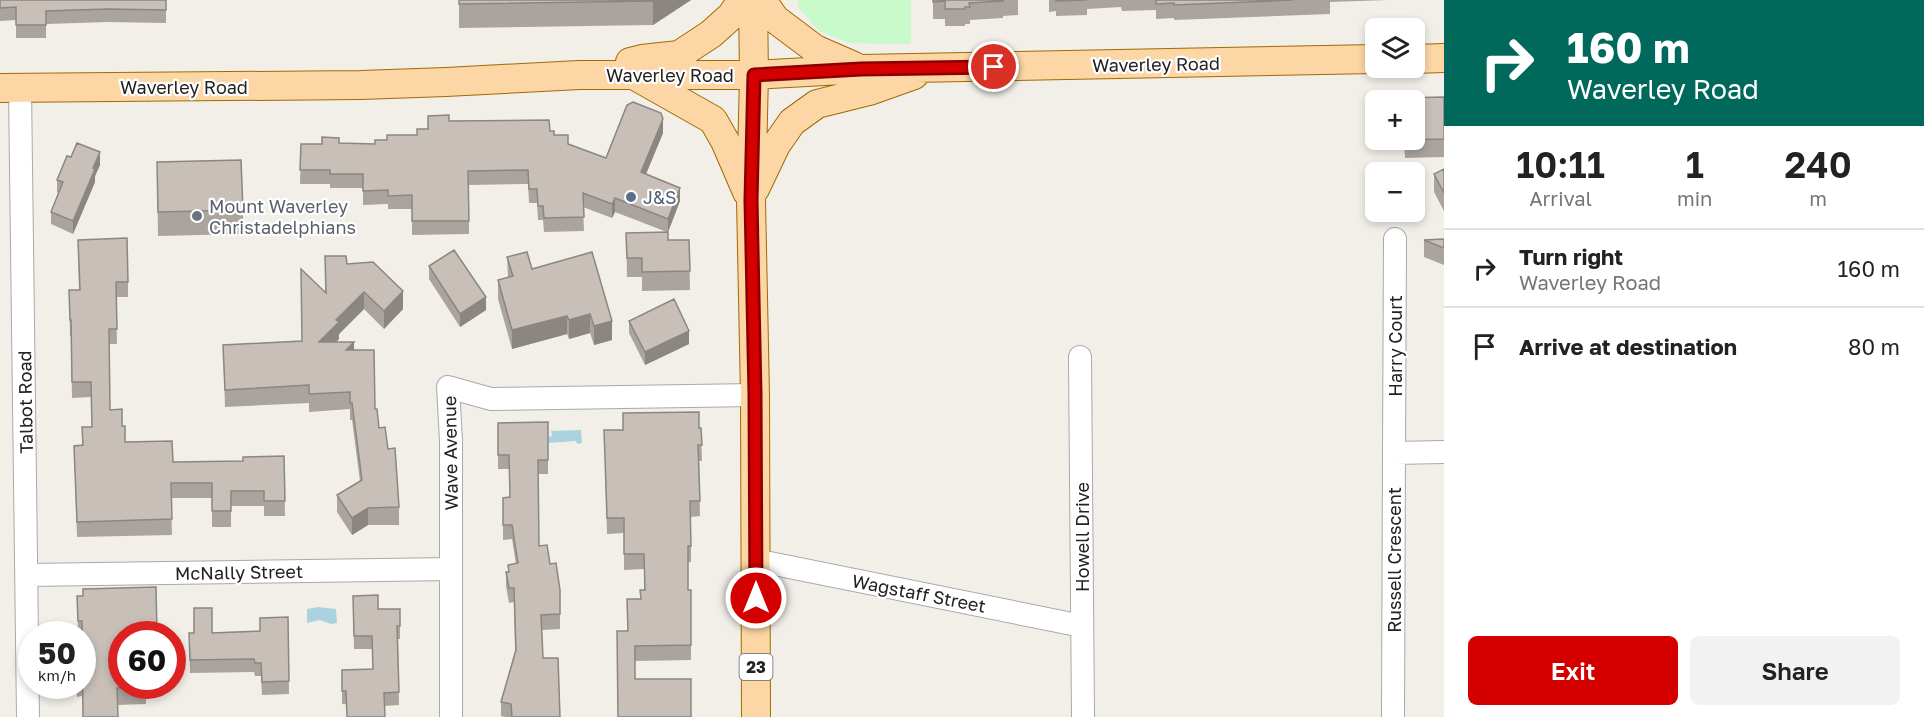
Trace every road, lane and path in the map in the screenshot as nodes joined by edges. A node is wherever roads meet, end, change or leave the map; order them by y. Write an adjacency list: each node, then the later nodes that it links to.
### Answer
1 (742, 0): 9 (main road)
2 (753, 0): 10 (main road, 23)
3 (762, 0): 8 (main road)
4 (1425, 58): 5 (main road)
5 (1444, 58)
6 (1365, 59): 7 (main road, Waverley Road)
7 (935, 67): 8 (main road, Waverley Road); 13 (main road)
8 (861, 69): 10 (main road, Waverley Road)
9 (579, 75): 11 (main road, Waverley Road); 12 (main road, Waverley Road)
10 (754, 75): 11 (main road, Waverley Road); 13 (main road, 23)
11 (636, 76): 13 (main road)
12 (10, 88): 21 (street, Talbot Road)
13 (751, 200): 16 (main road, 23)
14 (1395, 239): 18 (street, Harry Court)
15 (1080, 357): 22 (street, Howell Drive)
16 (755, 395): 19 (main road, 23); 20 (street, Wave Avenue)
17 (1444, 452): 18 (street)
18 (1394, 453): 27 (street, Russell Crescent)
19 (755, 560): 22 (street, Wagstaff Street); 25 (main road, 23)
20 (451, 569): 21 (street, McNally Street); 24 (street, Wave Avenue)
21 (27, 575): 23 (street, Talbot Road)
22 (1082, 626): 26 (street, Howell Drive)
23 (28, 717)
24 (451, 717)
25 (756, 717)
26 (1083, 717)
27 (1393, 717)

